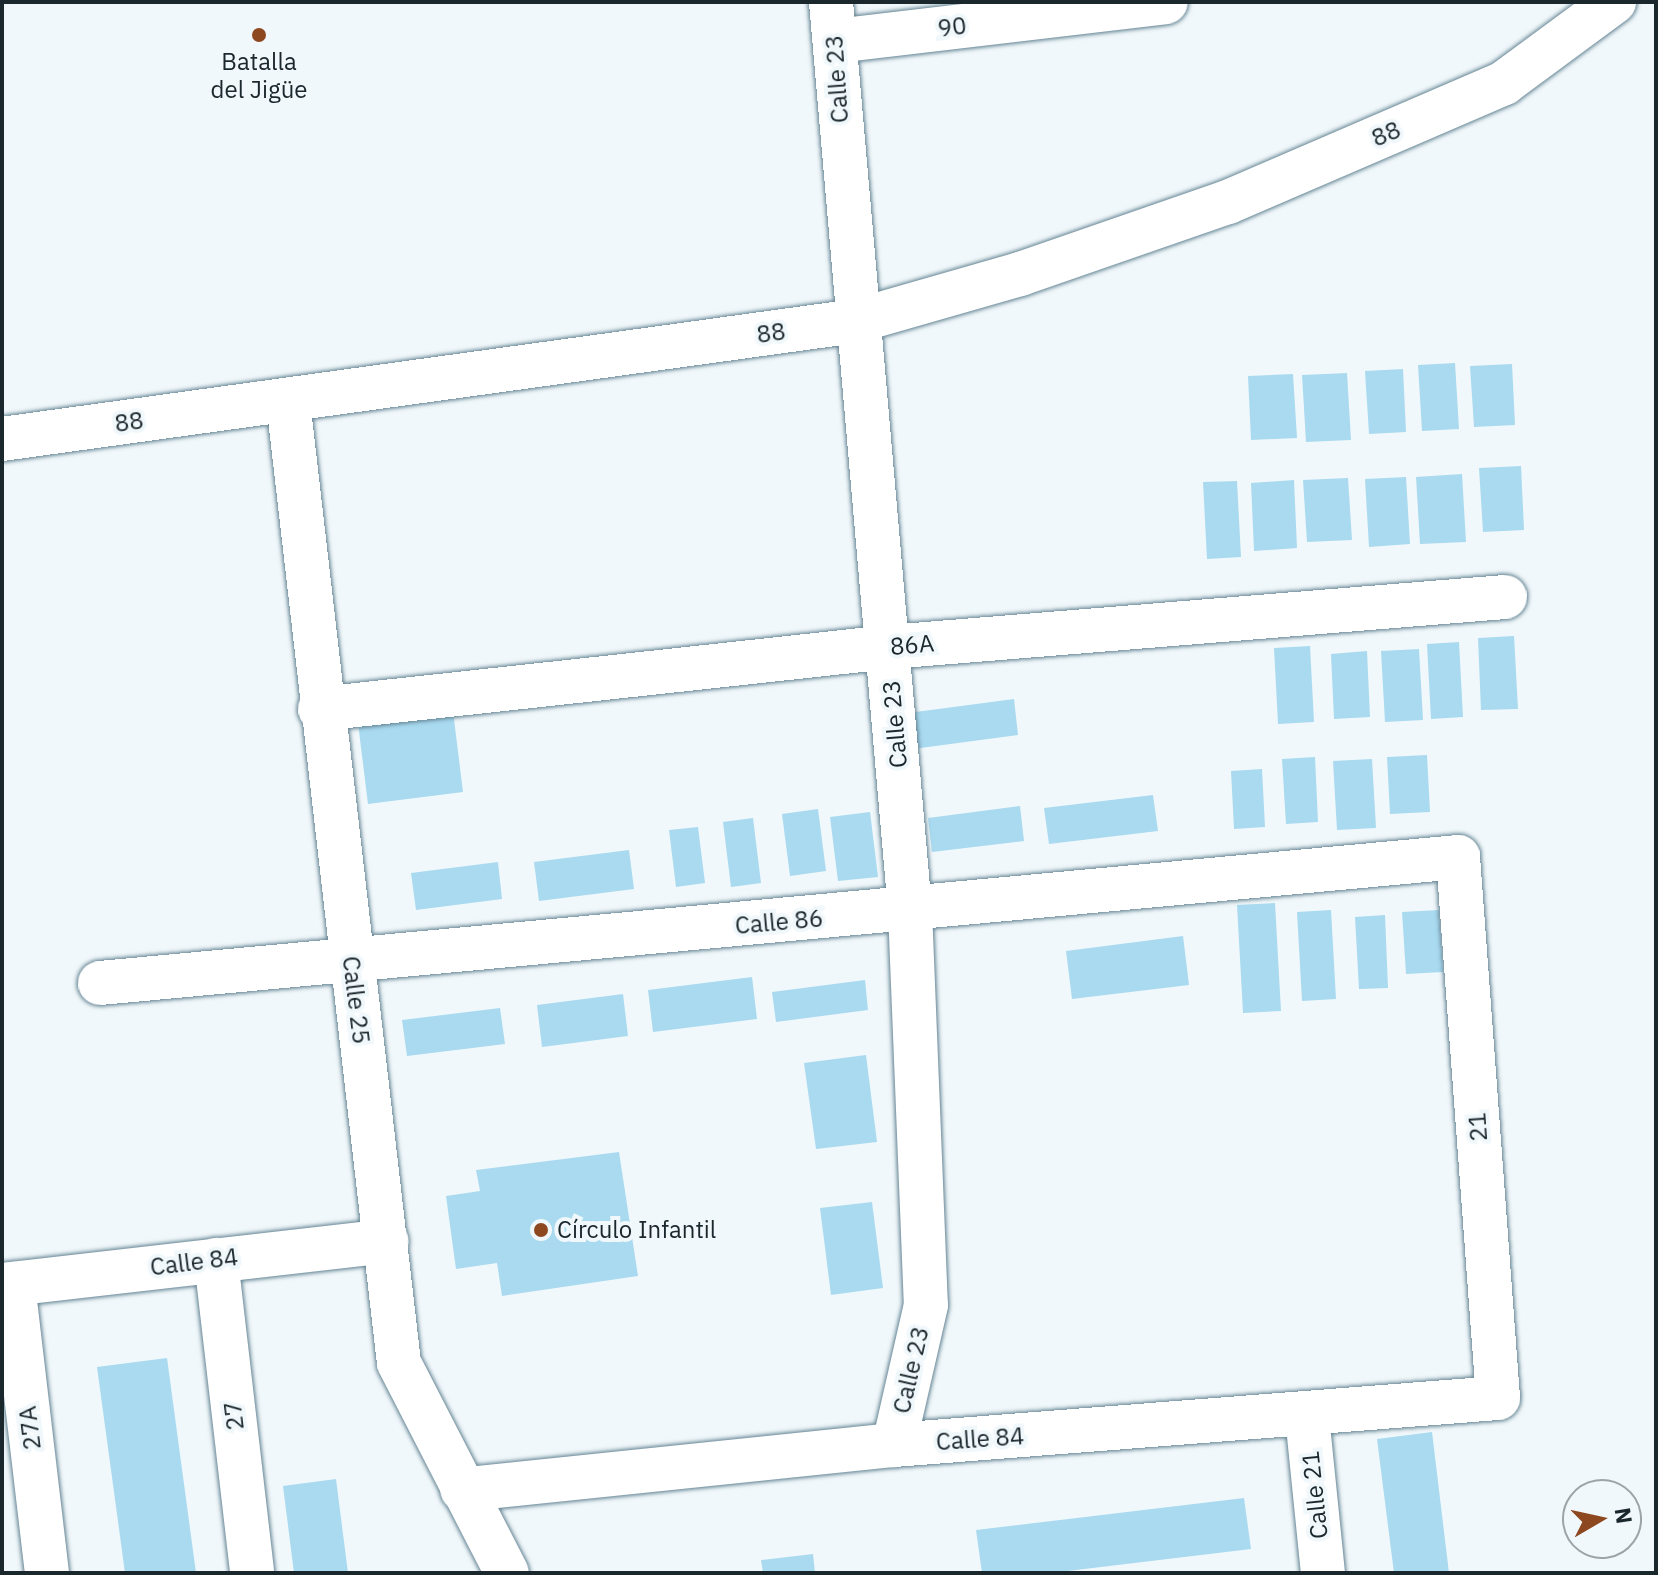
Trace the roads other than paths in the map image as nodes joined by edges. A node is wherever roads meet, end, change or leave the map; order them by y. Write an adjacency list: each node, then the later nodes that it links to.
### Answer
1 (1166, 2): 3 (street, 90)
2 (1614, 2): 4 (street, 88)
3 (833, 22): 4 (street, Calle 23)
4 (856, 321): 5 (street, 88); 8 (street, Calle 23)
5 (288, 401): 6 (street, 88); 9 (street, Calle 25)
6 (2, 439)
7 (1505, 597): 8 (street, 86A)
8 (889, 647): 9 (street, 86A); 11 (street, Calle 23)
9 (320, 709): 12 (street, Calle 25)
10 (1458, 857): 11 (street, Calle 86); 17 (street, 21)
11 (910, 910): 12 (street, Calle 86); 19 (street, Calle 23)
12 (351, 961): 13 (street, Calle 86); 14 (street, Calle 25)
13 (100, 983)
14 (386, 1241): 15 (street, Calle 84); 20 (street, Calle 25)
15 (216, 1260): 16 (street, Calle 84); 22 (street, 27)
16 (8, 1285): 21 (street, 27A)
17 (1498, 1398): 18 (street, Calle 84)
18 (1307, 1416): 19 (street, Calle 84); 24 (street, Calle 21)
19 (894, 1445): 20 (street, Calle 84)
20 (462, 1490): 23 (street, Calle 25)
21 (47, 1573)
22 (252, 1573)
23 (507, 1573)
24 (1323, 1573)

